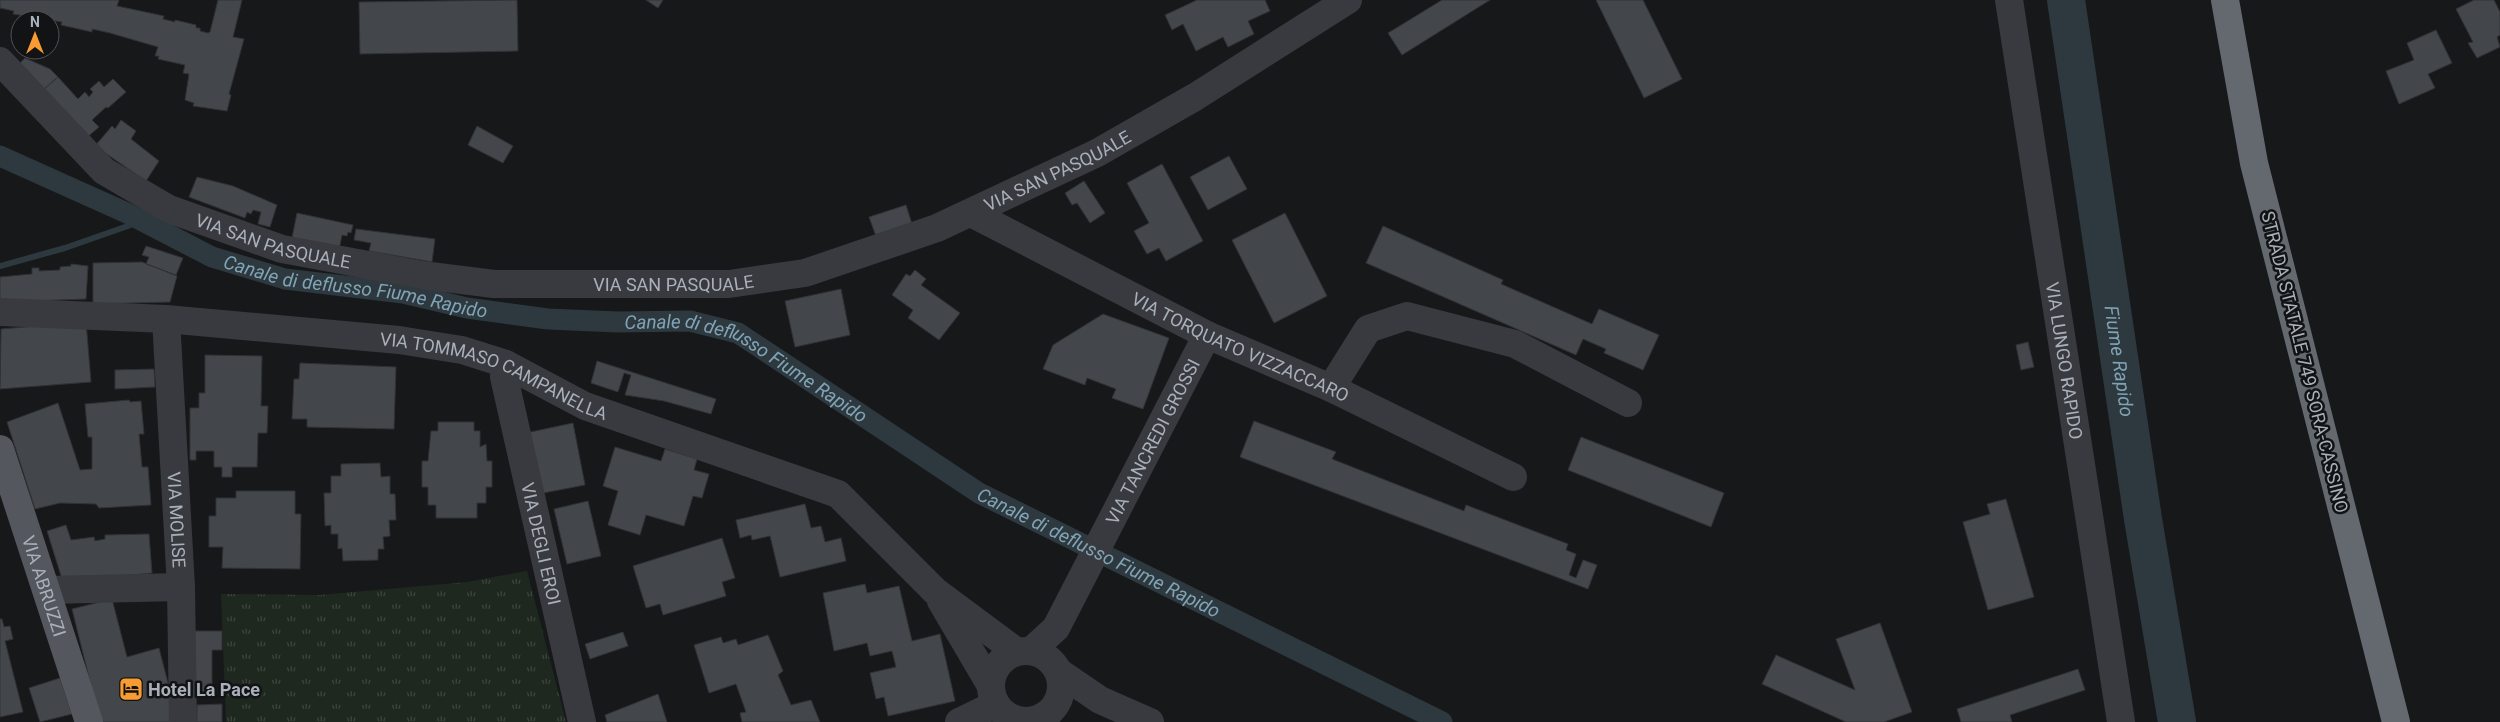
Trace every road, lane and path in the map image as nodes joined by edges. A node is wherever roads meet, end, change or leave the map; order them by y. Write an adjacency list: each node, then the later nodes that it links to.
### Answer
1 (1348, 0): 5 (street, VIA SAN PASQUALE)
2 (2009, 0): 26 (street, VIA LUNGO RAPIDO)
3 (2225, 0): 27 (highway, STRADA STATALE 749 SORA-CASSINO)
4 (0, 61): 5 (street, VIA SAN PASQUALE)
5 (971, 213): 8 (street, VIA TORQUATO VIZZACCARO)
6 (0, 312): 7 (street, VIA TOMMASO CAMPANELLA)
7 (166, 319): 9 (street, VIA TOMMASO CAMPANELLA); 14 (street, VIA MOLISE)
8 (1207, 335): 10 (street, VIA TORQUATO VIZZACCARO); 17 (street, VIA TANCREDI GROSSI)
9 (506, 364): 16 (street, VIA TOMMASO CAMPANELLA); 23 (street, VIA DEGLI EROI)
10 (1331, 388): 11 (street); 13 (street, VIA TORQUATO VIZZACCARO)
11 (1628, 403)
12 (0, 449): 15 (main road, VIA ABRUZZI)
13 (1513, 477)
14 (181, 587): 15 (street); 22 (street, VIA MOLISE)
15 (47, 590): 21 (main road, VIA ABRUZZI)
16 (935, 591): 17 (street, VIA TOMMASO CAMPANELLA); 20 (street, VIA TOMMASO CAMPANELLA)
17 (1040, 659): 18 (street, VIA TOMMASO CAMPANELLA); 19 (street); 20 (street)
18 (1100, 700): 19 (street); 25 (street)
19 (1053, 710): 20 (street)
20 (1007, 712): 24 (street)
21 (88, 722)
22 (183, 722)
23 (582, 722)
24 (959, 722)
25 (1150, 722)
26 (2122, 722)
27 (2396, 722)

